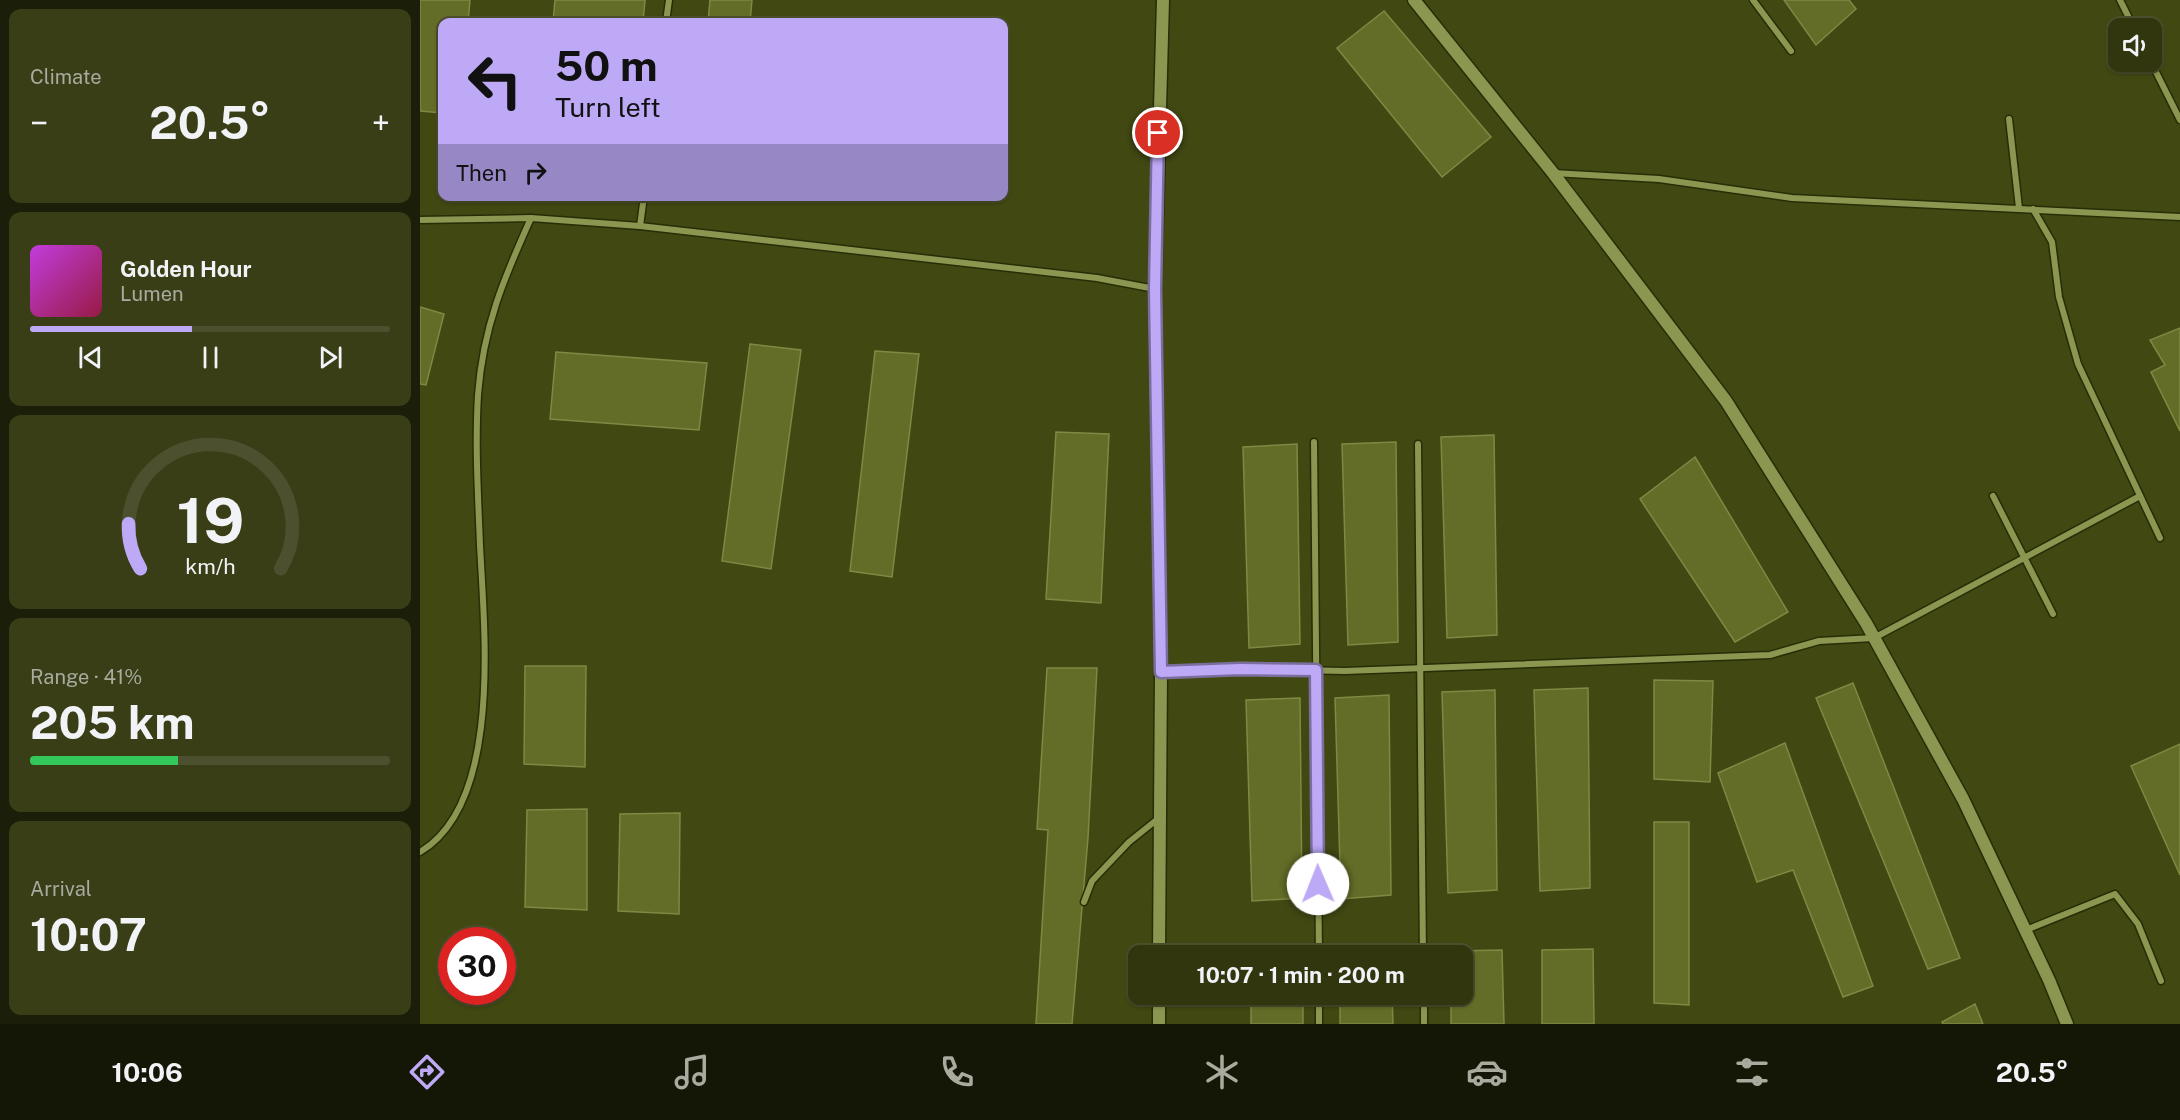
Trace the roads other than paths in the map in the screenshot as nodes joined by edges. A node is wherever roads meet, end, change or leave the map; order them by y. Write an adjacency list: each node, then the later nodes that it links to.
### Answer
1 (669, 0): 6 (street)
2 (1163, 0): 20 (street)
3 (1414, 0): 12 (street)
4 (1754, 0): 8 (street)
5 (2120, 0): 7 (street)
6 (667, 18)
7 (2129, 18)
8 (1791, 51)
9 (2156, 72): 11 (street)
10 (2009, 118): 14 (street)
11 (2180, 120)
12 (1553, 173): 14 (street); 28 (street)
13 (643, 201): 19 (street)
14 (2019, 208): 15 (street)
15 (2033, 210): 16 (street); 24 (street)
16 (2180, 217)
17 (531, 218): 18 (street); 19 (street); 33 (street)
18 (420, 220)
19 (640, 226): 20 (street)
20 (1155, 289): 31 (street)
21 (1314, 442): 30 (street)
22 (1418, 444): 29 (street)
23 (1993, 496): 26 (street)
24 (2140, 496): 25 (street); 26 (street)
25 (2160, 538)
26 (2024, 558): 27 (street); 28 (street)
27 (2053, 614)
28 (1874, 638): 29 (street); 35 (street)
29 (1420, 668): 30 (street); 38 (street)
30 (1316, 670): 31 (street); 37 (street)
31 (1161, 672): 32 (street)
32 (1160, 818): 34 (street); 36 (street)
33 (420, 852)
34 (1084, 902)
35 (2026, 930): 39 (street); 46 (street)
36 (1159, 945)
37 (1319, 945)
38 (1423, 945)
39 (2162, 981)
40 (1159, 1005): 43 (street)
41 (1319, 1005): 44 (street)
42 (1424, 1005): 45 (street)
43 (1159, 1024)
44 (1319, 1024)
45 (1424, 1024)
46 (2067, 1024)

